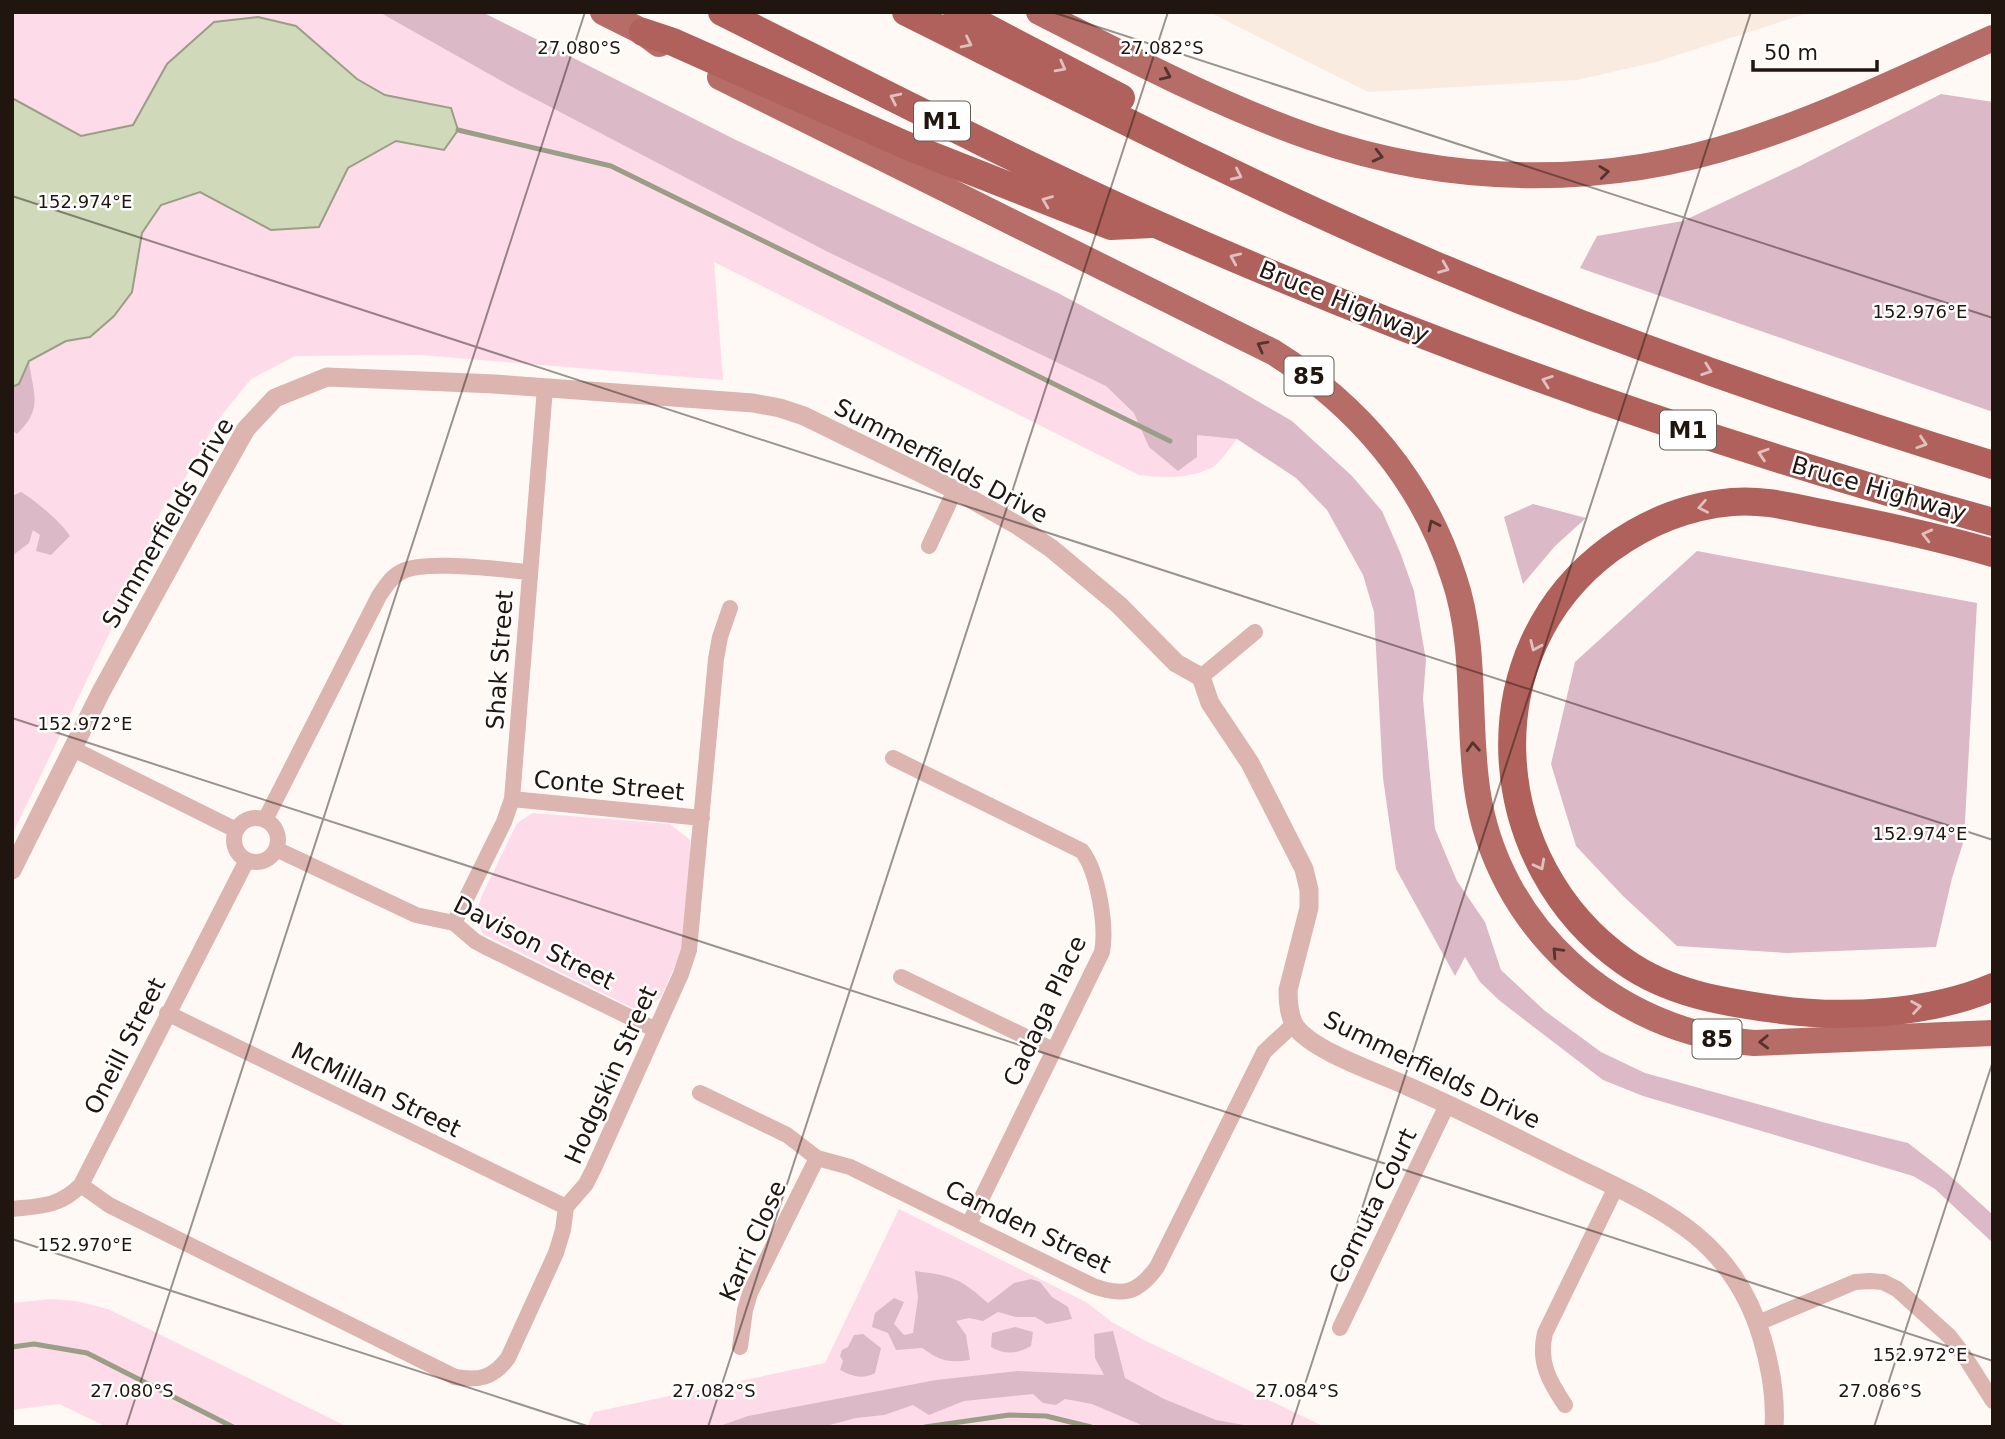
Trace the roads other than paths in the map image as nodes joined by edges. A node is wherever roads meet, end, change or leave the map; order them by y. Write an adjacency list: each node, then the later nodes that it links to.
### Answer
1 (603, 12): 6 (highway, 85)
2 (722, 12): 9 (highway, Bruce Highway / M1, one-way to 2)
3 (906, 12): 8 (highway, M1, one-way to 8)
4 (957, 12): 8 (highway, one-way to 8)
5 (1039, 12): 7 (highway, one-way to 7)
6 (643, 32): 9 (highway, one-way to 6); 35 (highway, 85, one-way to 6)
7 (1993, 38)
8 (1175, 146): 11 (highway, M1, one-way to 11)
9 (1155, 223): 13 (highway, Bruce Highway / M1, one-way to 9)
10 (545, 388): 12 (street, Summerfields Drive); 16 (street, Shak Street); 20 (street, Summerfields Drive)
11 (1993, 465)
12 (955, 490): 14 (street); 19 (street, Summerfields Drive)
13 (1993, 522)
14 (929, 546)
15 (1993, 552): 31 (highway, one-way to 31)
16 (530, 572): 22 (street, Shak Street); 24 (street)
17 (730, 608): 23 (street, Hodgskin Street)
18 (1255, 632): 19 (street)
19 (1201, 677): 33 (street, Summerfields Drive)
20 (74, 749): 25 (street); 28 (street, Summerfields Drive)
21 (893, 758): 36 (street, Cadaga Place)
22 (512, 799): 23 (street, Conte Street); 29 (street, Shak Street)
23 (702, 818): 34 (street, Hodgskin Street)
24 (265, 820): 25 (street); 26 (street)
25 (236, 830): 27 (street)
26 (276, 849): 27 (street); 29 (street, Davison Street)
27 (247, 860): 32 (street, Oneill Street)
28 (12, 870)
29 (454, 923): 34 (street, Davison Street)
30 (901, 977): 36 (street)
31 (1993, 987)
32 (167, 1013): 40 (street, Oneill Street); 42 (street, McMillan Street)
33 (1294, 1024): 38 (street, Summerfields Drive); 44 (street, Camden Street)
34 (656, 1030): 42 (street, Hodgskin Street)
35 (1986, 1039)
36 (1054, 1050): 44 (street, Cadaga Place)
37 (699, 1093): 39 (street, Camden Street)
38 (1447, 1105): 41 (street, Summerfields Drive); 46 (street, Cornuta Court)
39 (817, 1158): 44 (street, Camden Street); 47 (street, Karri Close)
40 (81, 1185): 42 (street, Hodgskin Street); 43 (street, Oneill Street)
41 (1616, 1187): 45 (street, Summerfields Drive); 49 (street)
42 (566, 1207)
43 (12, 1209)
44 (969, 1224)
45 (1758, 1323): 48 (street); 50 (street, Summerfields Drive)
46 (1340, 1328)
47 (740, 1347)
48 (1993, 1401)
49 (1565, 1405)
50 (1774, 1427)

